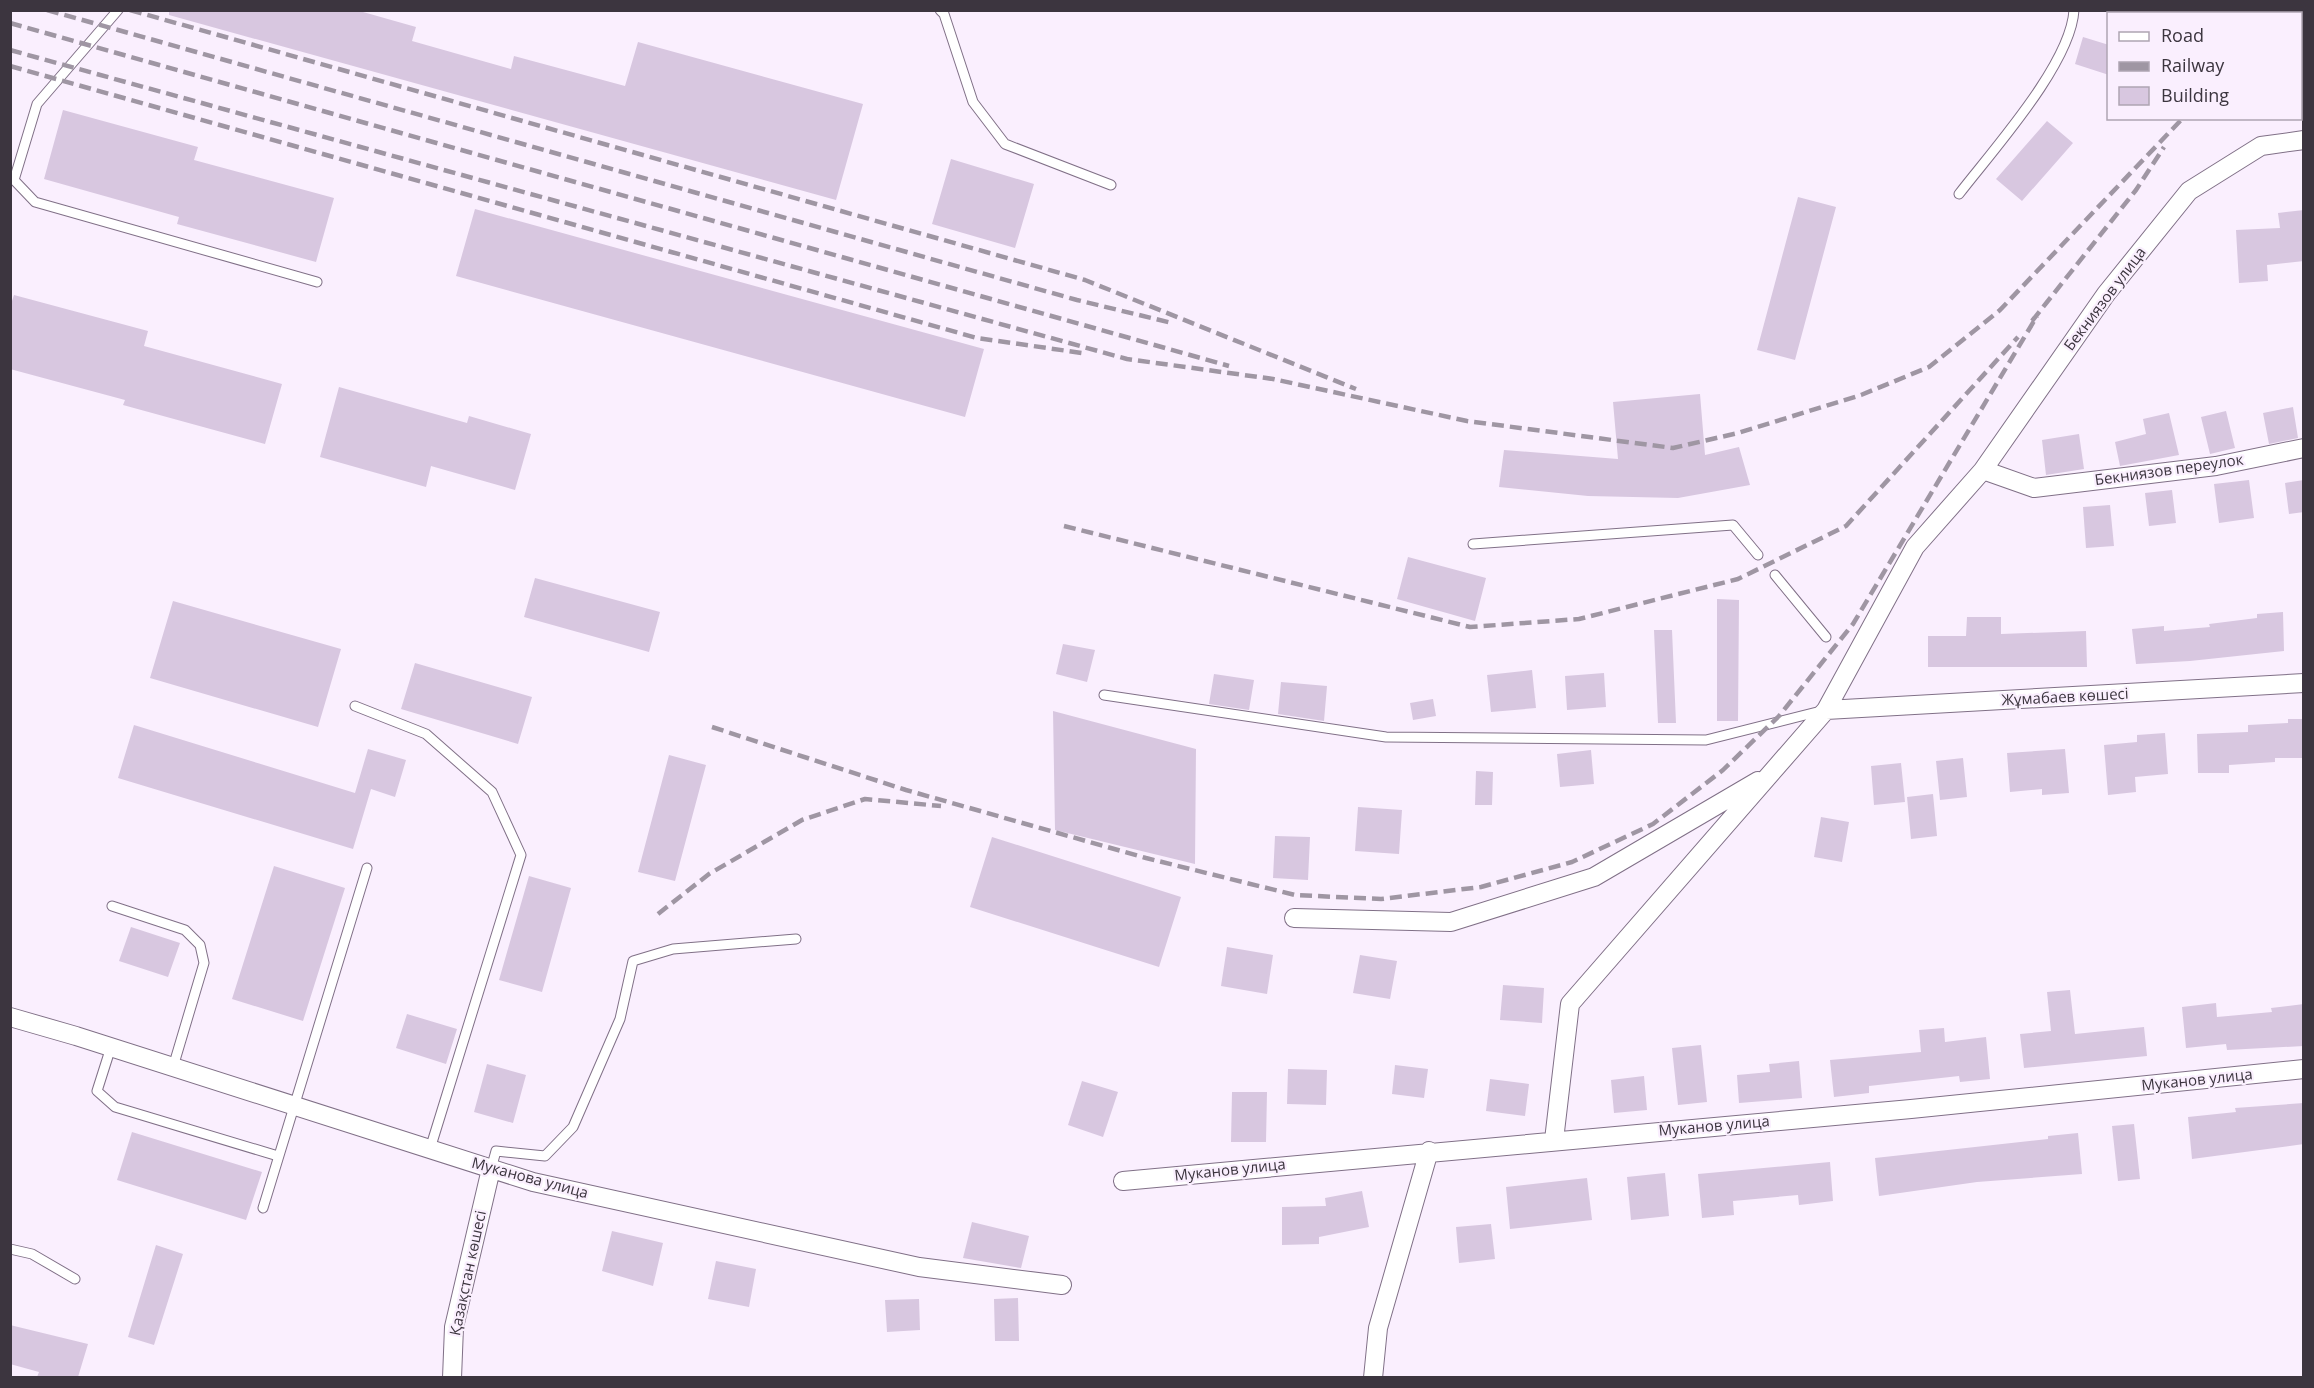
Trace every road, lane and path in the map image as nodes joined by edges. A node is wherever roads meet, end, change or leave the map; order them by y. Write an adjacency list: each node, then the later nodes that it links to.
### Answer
1 (118, 10): 7 (lane)
2 (939, 10): 5 (lane)
3 (2074, 10): 6 (lane)
4 (2304, 140): 9 (street, Бекниязов улица)
5 (1111, 185)
6 (1959, 194)
7 (317, 282)
8 (2304, 448): 9 (street, Бекниязов переулок)
9 (1983, 470): 17 (street, Бекниязов улица)
10 (1473, 544): 11 (lane)
11 (1758, 555)
12 (1775, 576): 13 (lane)
13 (1826, 637)
14 (2304, 683): 17 (street, Жұмабаев көшесі)
15 (1104, 695): 17 (lane)
16 (355, 706): 29 (lane)
17 (1826, 710): 18 (street, Бекниязов улица)
18 (1772, 772): 21 (street); 28 (street, Бекниязов улица)
19 (368, 868): 27 (lane)
20 (112, 906): 25 (lane)
21 (1294, 918)
22 (796, 939): 32 (lane)
23 (10, 1017): 24 (street, Муканова улица)
24 (111, 1047): 25 (street, Муканова улица); 31 (lane)
25 (173, 1067): 27 (street, Муканова улица)
26 (2304, 1069): 28 (street, Муканов улица)
27 (294, 1105): 29 (street, Муканова улица); 31 (lane)
28 (1554, 1140): 30 (street, Муканов улица)
29 (430, 1149): 32 (street, Муканова улица)
30 (1428, 1151): 33 (street, Муканов улица); 39 (street)
31 (278, 1156): 34 (lane)
32 (491, 1168): 37 (street, Муканова улица); 38 (street, Қазақстан көшесі)
33 (1124, 1181)
34 (263, 1208)
35 (10, 1249): 36 (lane)
36 (75, 1279)
37 (1062, 1285)
38 (452, 1377)
39 (1373, 1377)

